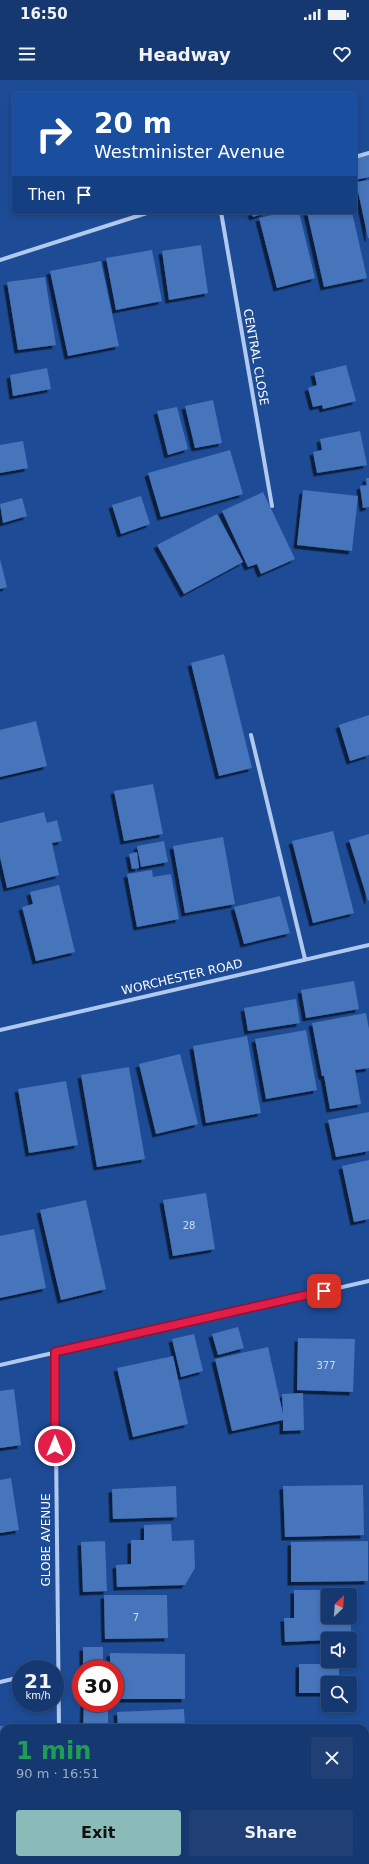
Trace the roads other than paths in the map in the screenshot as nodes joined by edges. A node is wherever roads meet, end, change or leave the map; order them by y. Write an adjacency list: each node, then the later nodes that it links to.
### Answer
1 (369, 153): 2 (street)
2 (357, 156)
3 (144, 214): 5 (street)
4 (221, 214): 6 (street, CENTRAL CLOSE)
5 (0, 260)
6 (272, 506)
7 (251, 735): 9 (street)
8 (369, 945): 9 (street, WORCHESTER ROAD)
9 (305, 959): 10 (street, WORCHESTER ROAD)
10 (0, 1030)
11 (369, 1281): 12 (street)
12 (55, 1352): 13 (street); 14 (street, GLOBE AVENUE)
13 (0, 1365)
14 (55, 1660)
15 (12, 1679): 16 (street)
16 (0, 1682)
17 (58, 1712): 18 (street, GLOBE AVENUE)
18 (59, 1724)

